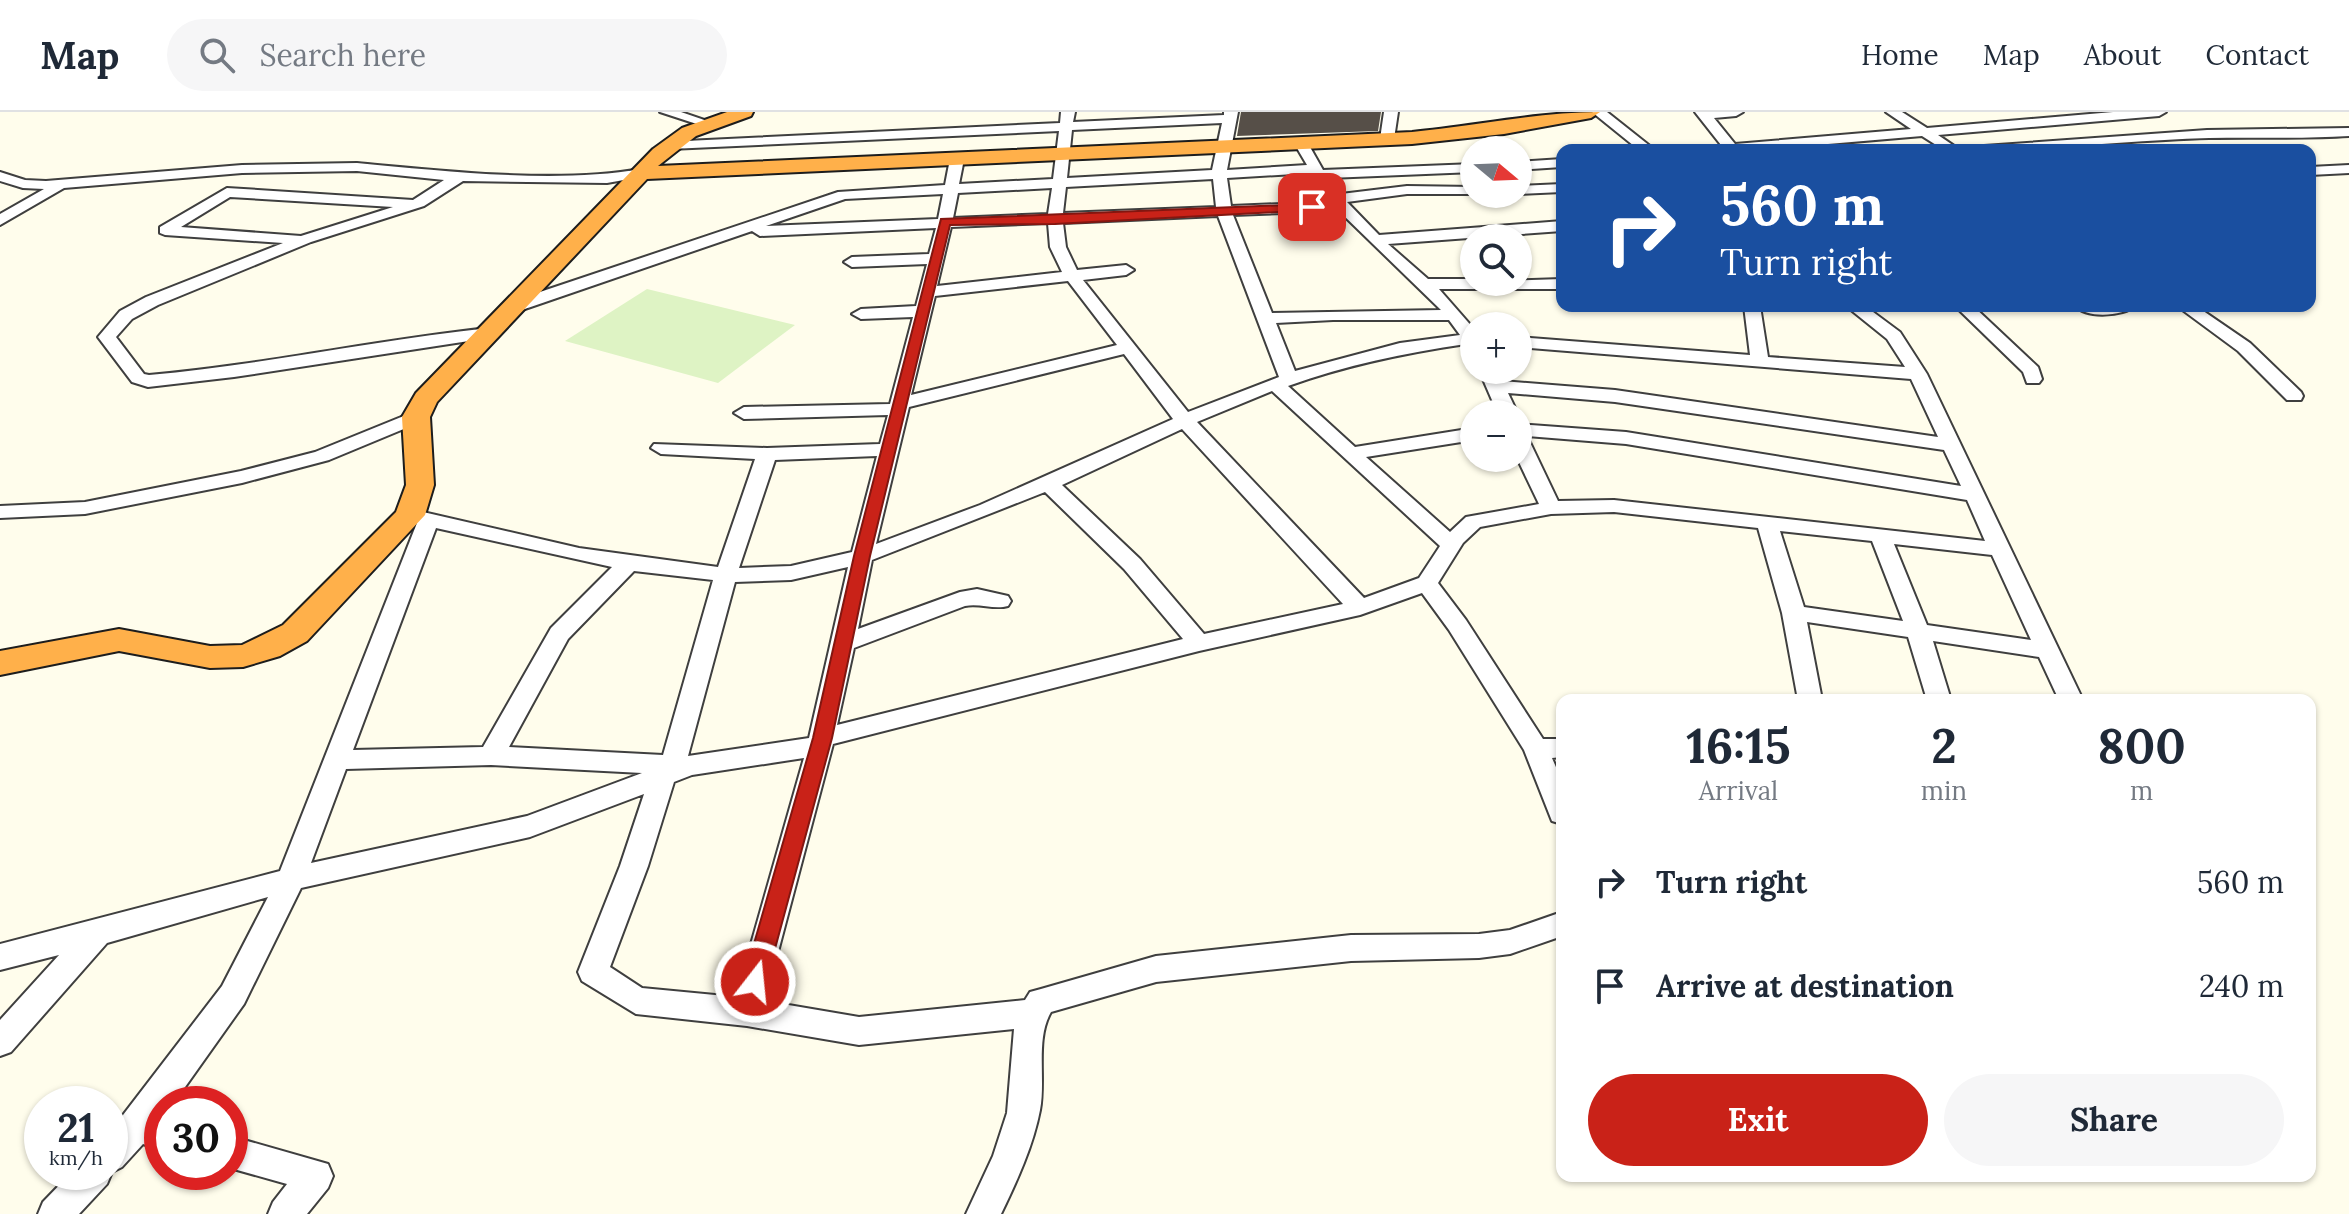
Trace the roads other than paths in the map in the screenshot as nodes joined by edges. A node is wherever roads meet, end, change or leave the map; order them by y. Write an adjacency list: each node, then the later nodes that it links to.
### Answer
1 (667, 112): 14 (street)
2 (744, 112): 14 (highway)
3 (972, 112): 15 (street)
4 (1391, 112): 19 (street)
5 (1591, 112): 19 (highway)
6 (1599, 112): 21 (street)
7 (1736, 112): 10 (street)
8 (1893, 112): 16 (street)
9 (2159, 112): 16 (street)
10 (1704, 113): 22 (street)
11 (1230, 116): 13 (street); 28 (street)
12 (2183, 119): 18 (street)
13 (1067, 120): 15 (street); 29 (street)
14 (709, 124): 27 (highway)
15 (968, 130): 27 (street); 30 (street)
16 (1925, 132): 23 (street); 24 (street)
17 (2349, 132): 18 (street)
18 (2207, 134): 25 (street); 26 (street)
19 (1387, 139): 20 (highway)
20 (1301, 143): 28 (highway); 36 (street)
21 (1640, 144)
22 (1728, 144)
23 (1780, 144)
24 (1944, 144)
25 (2068, 144)
26 (2225, 144)
27 (670, 145): 37 (highway)
28 (1224, 146): 29 (highway); 38 (street)
29 (1065, 154): 30 (highway); 41 (street)
30 (961, 159): 37 (highway); 43 (street)
31 (1556, 163): 32 (street)
32 (1532, 165)
33 (1460, 168): 36 (street)
34 (2349, 169): 35 (street)
35 (2316, 171)
36 (1316, 172): 38 (street); 47 (street)
37 (641, 173): 40 (street); 64 (highway)
38 (1219, 173): 41 (street); 49 (street)
39 (0, 176): 42 (street)
40 (460, 176): 42 (street); 48 (street)
41 (1061, 182): 43 (street); 51 (street)
42 (68, 183): 50 (street)
43 (952, 188): 52 (street); 54 (street)
44 (1556, 188): 45 (street)
45 (1532, 189)
46 (1460, 191): 47 (street)
47 (1338, 202): 49 (street); 56 (street)
48 (419, 203): 55 (street); 55 (street)
49 (1224, 212): 51 (street); 71 (street)
50 (0, 220)
51 (1055, 220): 52 (street); 60 (street)
52 (945, 222): 54 (street); 57 (street)
53 (1556, 226): 56 (street)
54 (731, 233): 64 (street)
55 (306, 239): 73 (street)
56 (1375, 240): 61 (street)
57 (936, 259): 58 (street); 63 (street)
58 (852, 262)
59 (1126, 270): 60 (street)
60 (1072, 276): 63 (street); 76 (street)
61 (1424, 284): 62 (street); 70 (street)
62 (1556, 284)
63 (925, 302): 69 (street); 83 (street)
64 (513, 307): 73 (highway)
65 (1753, 312): 77 (street)
66 (1862, 312): 78 (street)
67 (1969, 312): 79 (street)
68 (2194, 312): 82 (street)
69 (861, 314)
70 (1452, 315): 71 (street); 72 (street)
71 (1265, 319): 80 (street)
72 (1460, 325)
73 (489, 333): 85 (highway)
74 (1460, 342): 80 (street)
75 (1532, 343): 77 (street)
76 (1128, 348): 83 (street); 86 (street)
77 (1760, 363): 78 (street)
78 (1918, 374): 89 (street)
79 (2033, 379)
80 (1282, 381): 86 (street); 92 (street)
81 (1532, 384): 89 (street)
82 (2294, 396)
83 (900, 406): 84 (street); 91 (street)
84 (744, 413)
85 (416, 417): 98 (street); 99 (highway)
86 (1184, 420): 95 (street); 109 (street)
87 (1532, 431): 96 (street)
88 (1460, 436): 92 (street)
89 (1952, 445): 96 (street)
90 (661, 448): 93 (street)
91 (890, 450): 93 (street); 104 (street)
92 (1353, 453): 102 (street)
93 (767, 454): 106 (street)
94 (1532, 468): 97 (street)
95 (1048, 483): 104 (street); 113 (street)
96 (1975, 495): 103 (street)
97 (1551, 508): 100 (street); 102 (street)
98 (0, 512)
99 (420, 518): 105 (street); 115 (highway); 122 (street)
100 (1767, 522): 101 (street); 110 (street)
101 (1880, 535): 103 (street); 111 (street)
102 (1451, 545): 107 (street)
103 (2000, 549): 114 (street)
104 (862, 556): 106 (street); 112 (street)
105 (628, 564): 106 (street); 121 (street)
106 (726, 575): 123 (street)
107 (1427, 583): 109 (street); 120 (street)
108 (1000, 601): 112 (street)
109 (1360, 608): 113 (street)
110 (1794, 613): 111 (street); 116 (street)
111 (1918, 631): 114 (street); 117 (street)
112 (843, 643): 119 (street)
113 (1199, 643): 119 (street)
114 (2047, 650): 118 (street)
115 (0, 663)
116 (1809, 694)
117 (1937, 694)
118 (2068, 694)
119 (821, 742): 123 (street); 129 (street)
120 (1549, 748): 124 (street)
121 (491, 756): 122 (street); 123 (street)
122 (337, 760): 125 (street)
123 (675, 769): 125 (street); 129 (street)
124 (1556, 784)
125 (291, 879): 127 (street); 132 (street)
126 (1556, 926): 130 (street)
127 (97, 933): 128 (street); 131 (street)
128 (0, 957)
129 (747, 1012): 130 (street)
130 (1032, 1013): 137 (street)
131 (0, 1042)
132 (177, 1086)
133 (248, 1157): 136 (street)
134 (78, 1190): 135 (street)
135 (55, 1214)
136 (285, 1214)
137 (983, 1214)

